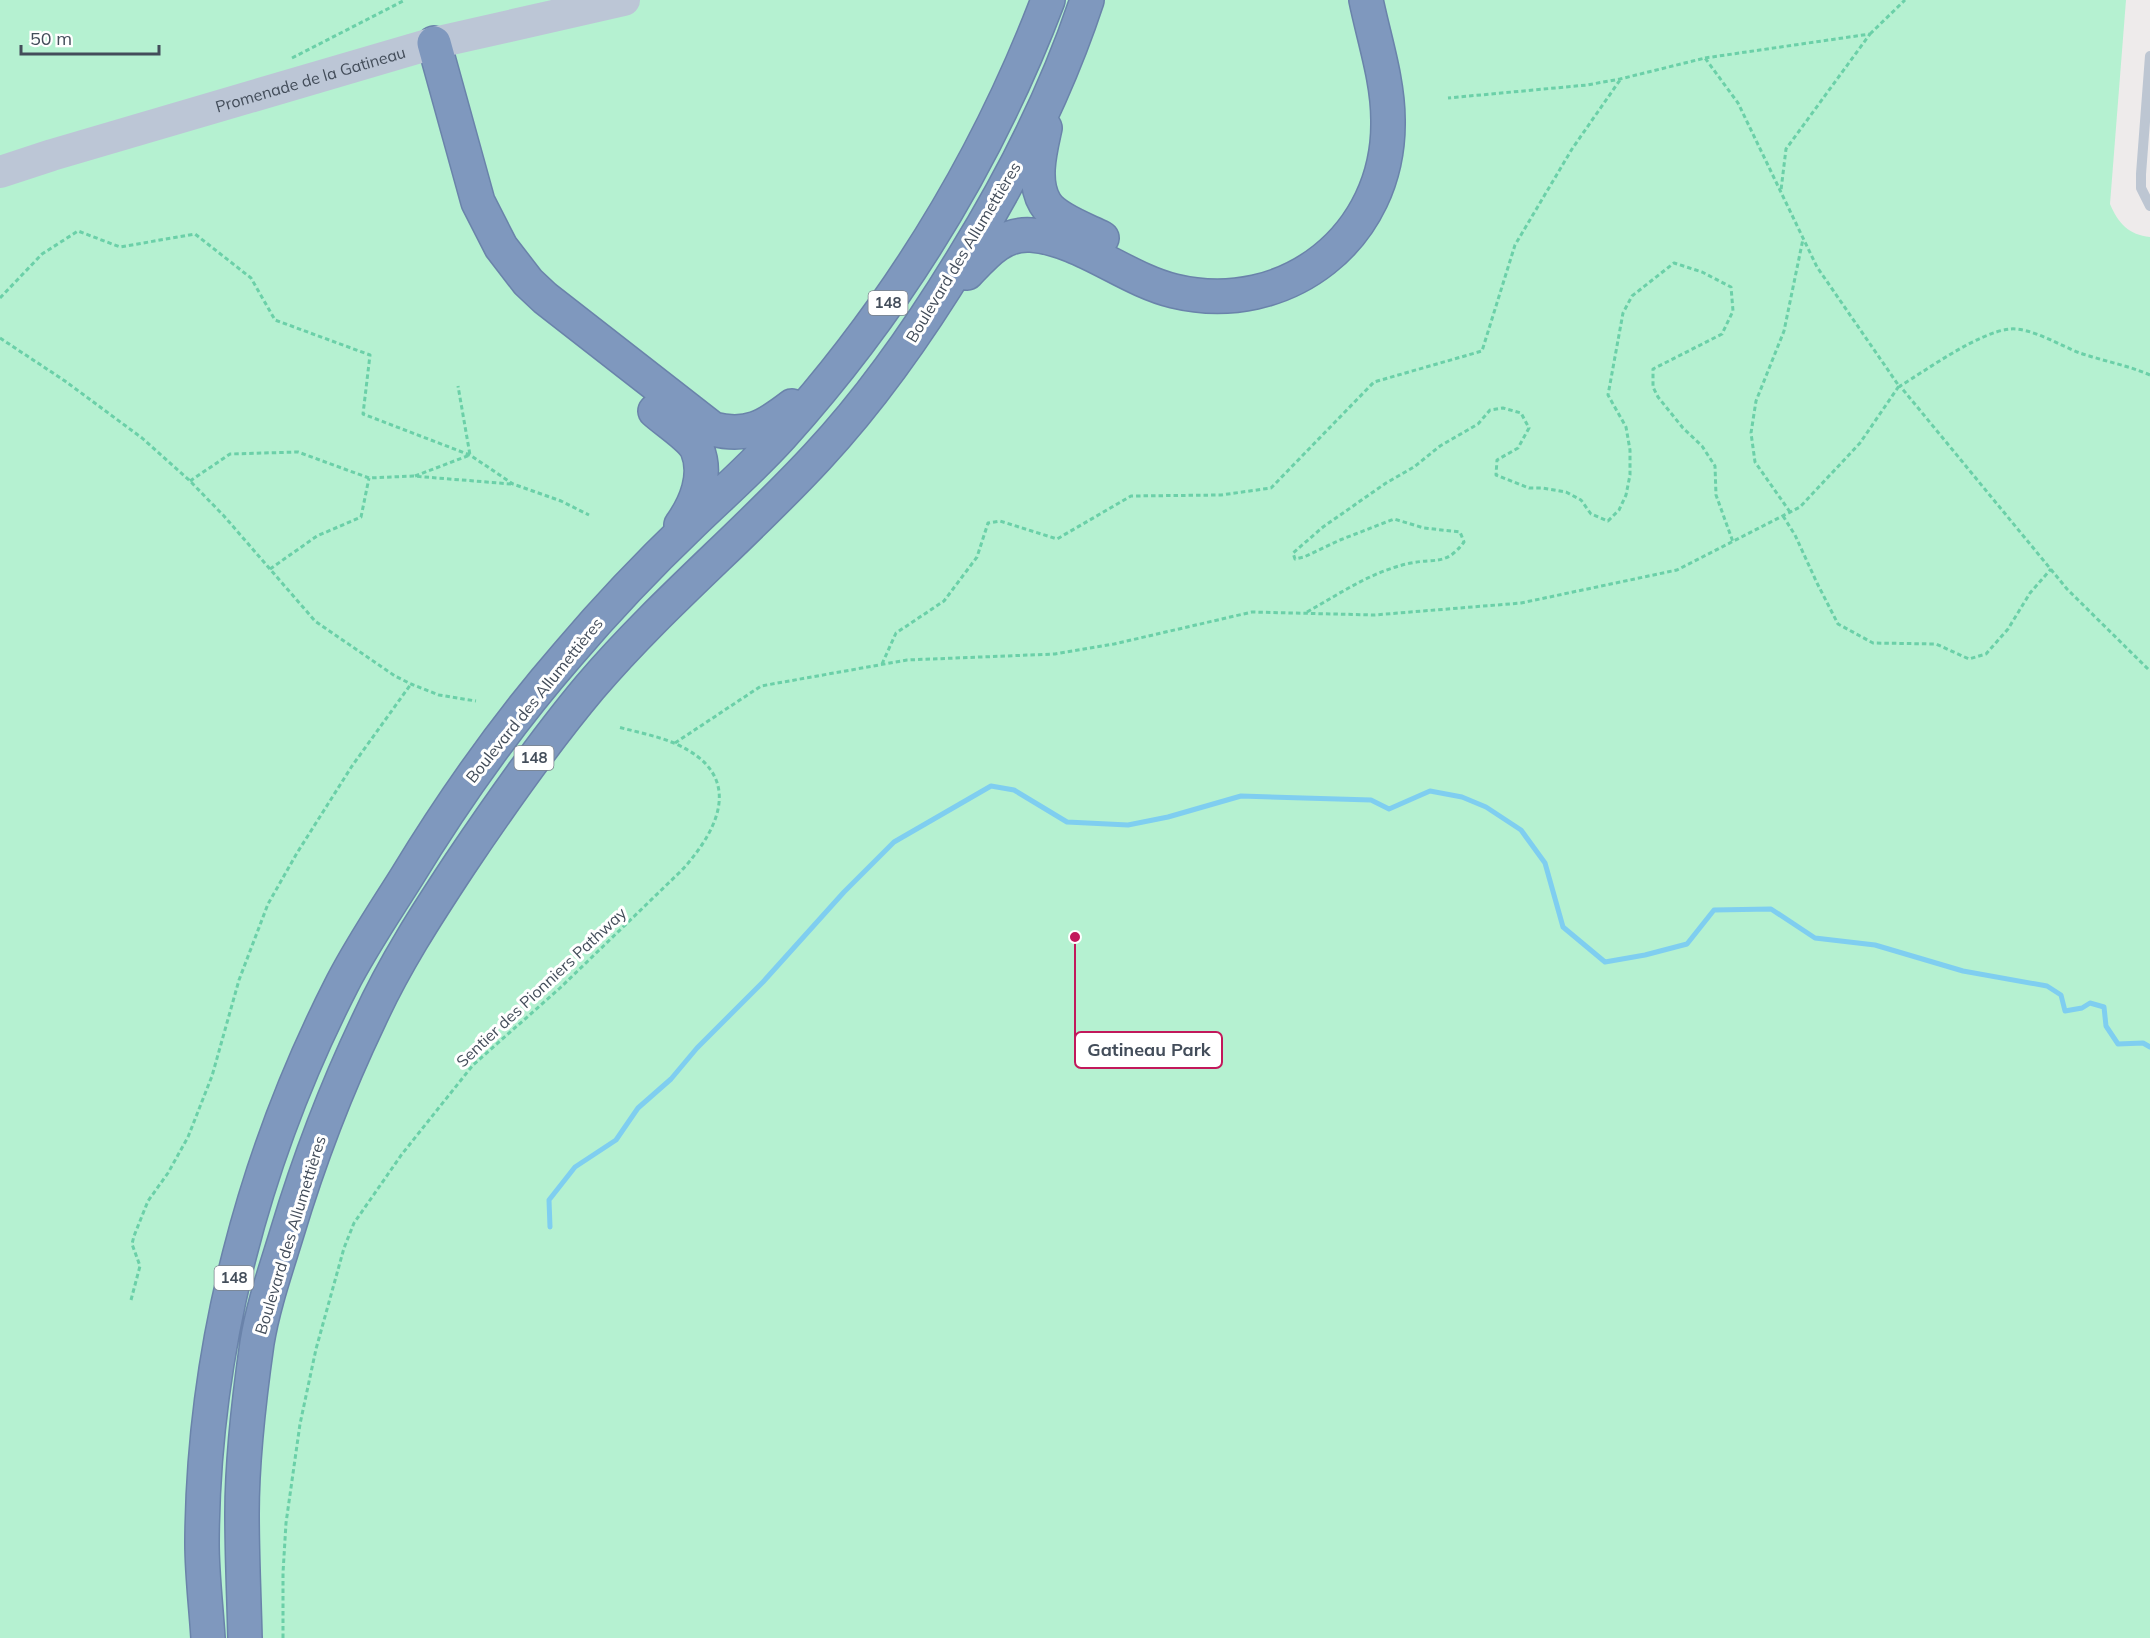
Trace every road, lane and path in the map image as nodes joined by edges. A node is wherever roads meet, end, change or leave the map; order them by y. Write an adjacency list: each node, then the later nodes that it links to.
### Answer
1 (624, 0): 8 (street, Promenade de la Gatineau)
2 (1048, 0): 22 (highway, Boulevard des Allumettières / 148)
3 (1087, 0): 11 (highway, Boulevard des Allumettières / 148)
4 (1348, 0): 11 (highway)
5 (1366, 0): 19 (highway)
6 (1905, 0): 7 (path)
7 (1870, 34): 10 (path); 15 (path)
8 (423, 47): 14 (street, Promenade de la Gatineau); 22 (highway); 33 (highway)
9 (2150, 56): 16 (lane)
10 (1706, 58): 12 (path); 15 (path)
11 (1058, 79): 19 (highway, Boulevard des Allumettières / 148)
12 (1620, 79): 13 (path); 37 (path)
13 (1448, 99)
14 (0, 172)
15 (1780, 190): 17 (path)
16 (2150, 206)
17 (1803, 237): 29 (path); 29 (path)
18 (0, 298): 24 (path)
19 (934, 307): 47 (highway, Boulevard des Allumettières / 148)
20 (0, 338): 27 (path)
21 (2150, 375): 35 (path)
22 (832, 377): 33 (highway, Boulevard des Allumettières / 148)
23 (458, 386): 24 (path)
24 (470, 455): 25 (path); 28 (path)
25 (413, 476): 26 (path); 28 (path)
26 (369, 478): 27 (path); 34 (path)
27 (190, 481): 34 (path)
28 (513, 484): 30 (path)
29 (1790, 512): 31 (path)
30 (589, 515)
31 (1783, 516): 32 (path); 35 (path)
32 (1733, 542): 36 (path); 36 (path)
33 (657, 556): 44 (highway, Boulevard des Allumettières / 148)
34 (270, 568): 39 (path)
35 (2051, 569): 38 (path)
36 (1305, 614): 37 (path)
37 (882, 664): 42 (path)
38 (2150, 671)
39 (411, 684): 40 (path); 43 (path)
40 (476, 702)
41 (618, 727): 42 (path, Sentier des Pionniers Pathway)
42 (675, 743): 48 (path, Sentier des Pionniers Pathway)
43 (131, 1300)
44 (202, 1547): 45 (highway); 46 (highway, Boulevard des Allumettières / 148)
45 (199, 1638)
46 (208, 1638)
47 (245, 1638)
48 (283, 1638)

